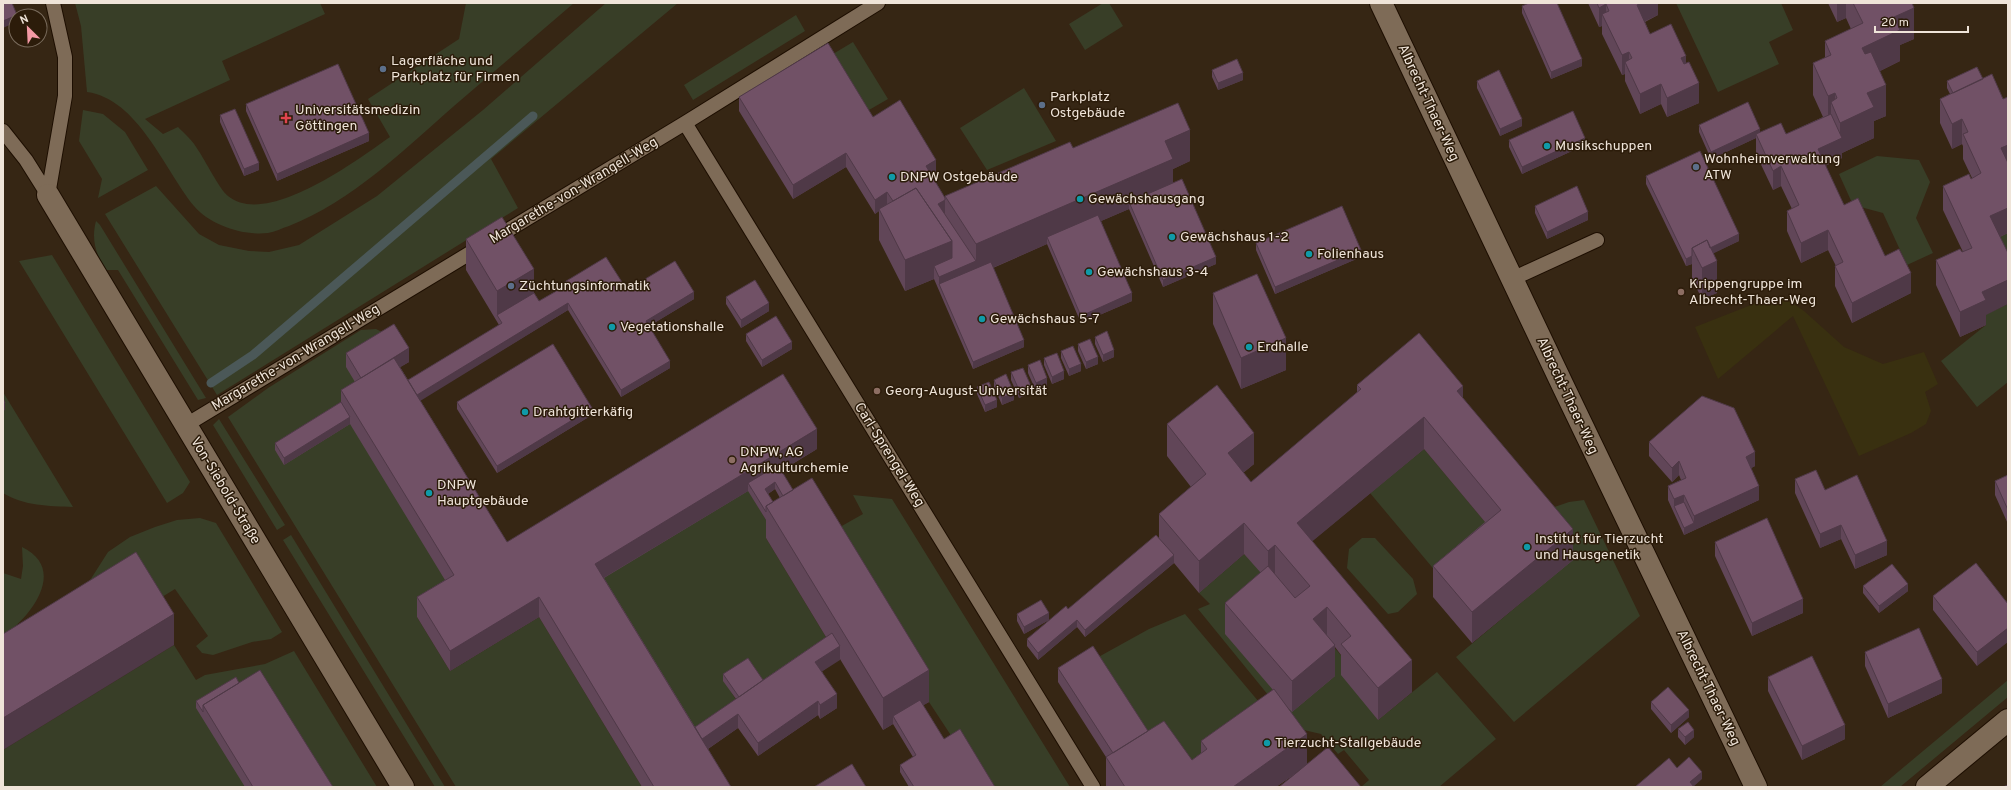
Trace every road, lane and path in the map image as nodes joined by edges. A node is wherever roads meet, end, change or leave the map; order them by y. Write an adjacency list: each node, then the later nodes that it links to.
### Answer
1 (53, 3): 6 (lane)
2 (878, 3): 4 (lane, Margarethe-von-Wrangell-Weg)
3 (1381, 3): 8 (street, Albrecht-Thaer-Weg)
4 (685, 123): 9 (lane, Margarethe-von-Wrangell-Weg); 12 (lane, Carl-Sprengel-Weg)
5 (3, 130): 6 (lane)
6 (48, 195): 9 (street, Von-Siebold-Straße)
7 (1597, 240): 8 (lane)
8 (1512, 279): 13 (street, Albrecht-Thaer-Weg)
9 (186, 425): 11 (street, Von-Siebold-Straße)
10 (2008, 720): 14 (street)
11 (403, 787)
12 (1093, 787)
13 (1756, 787)
14 (1927, 787)

